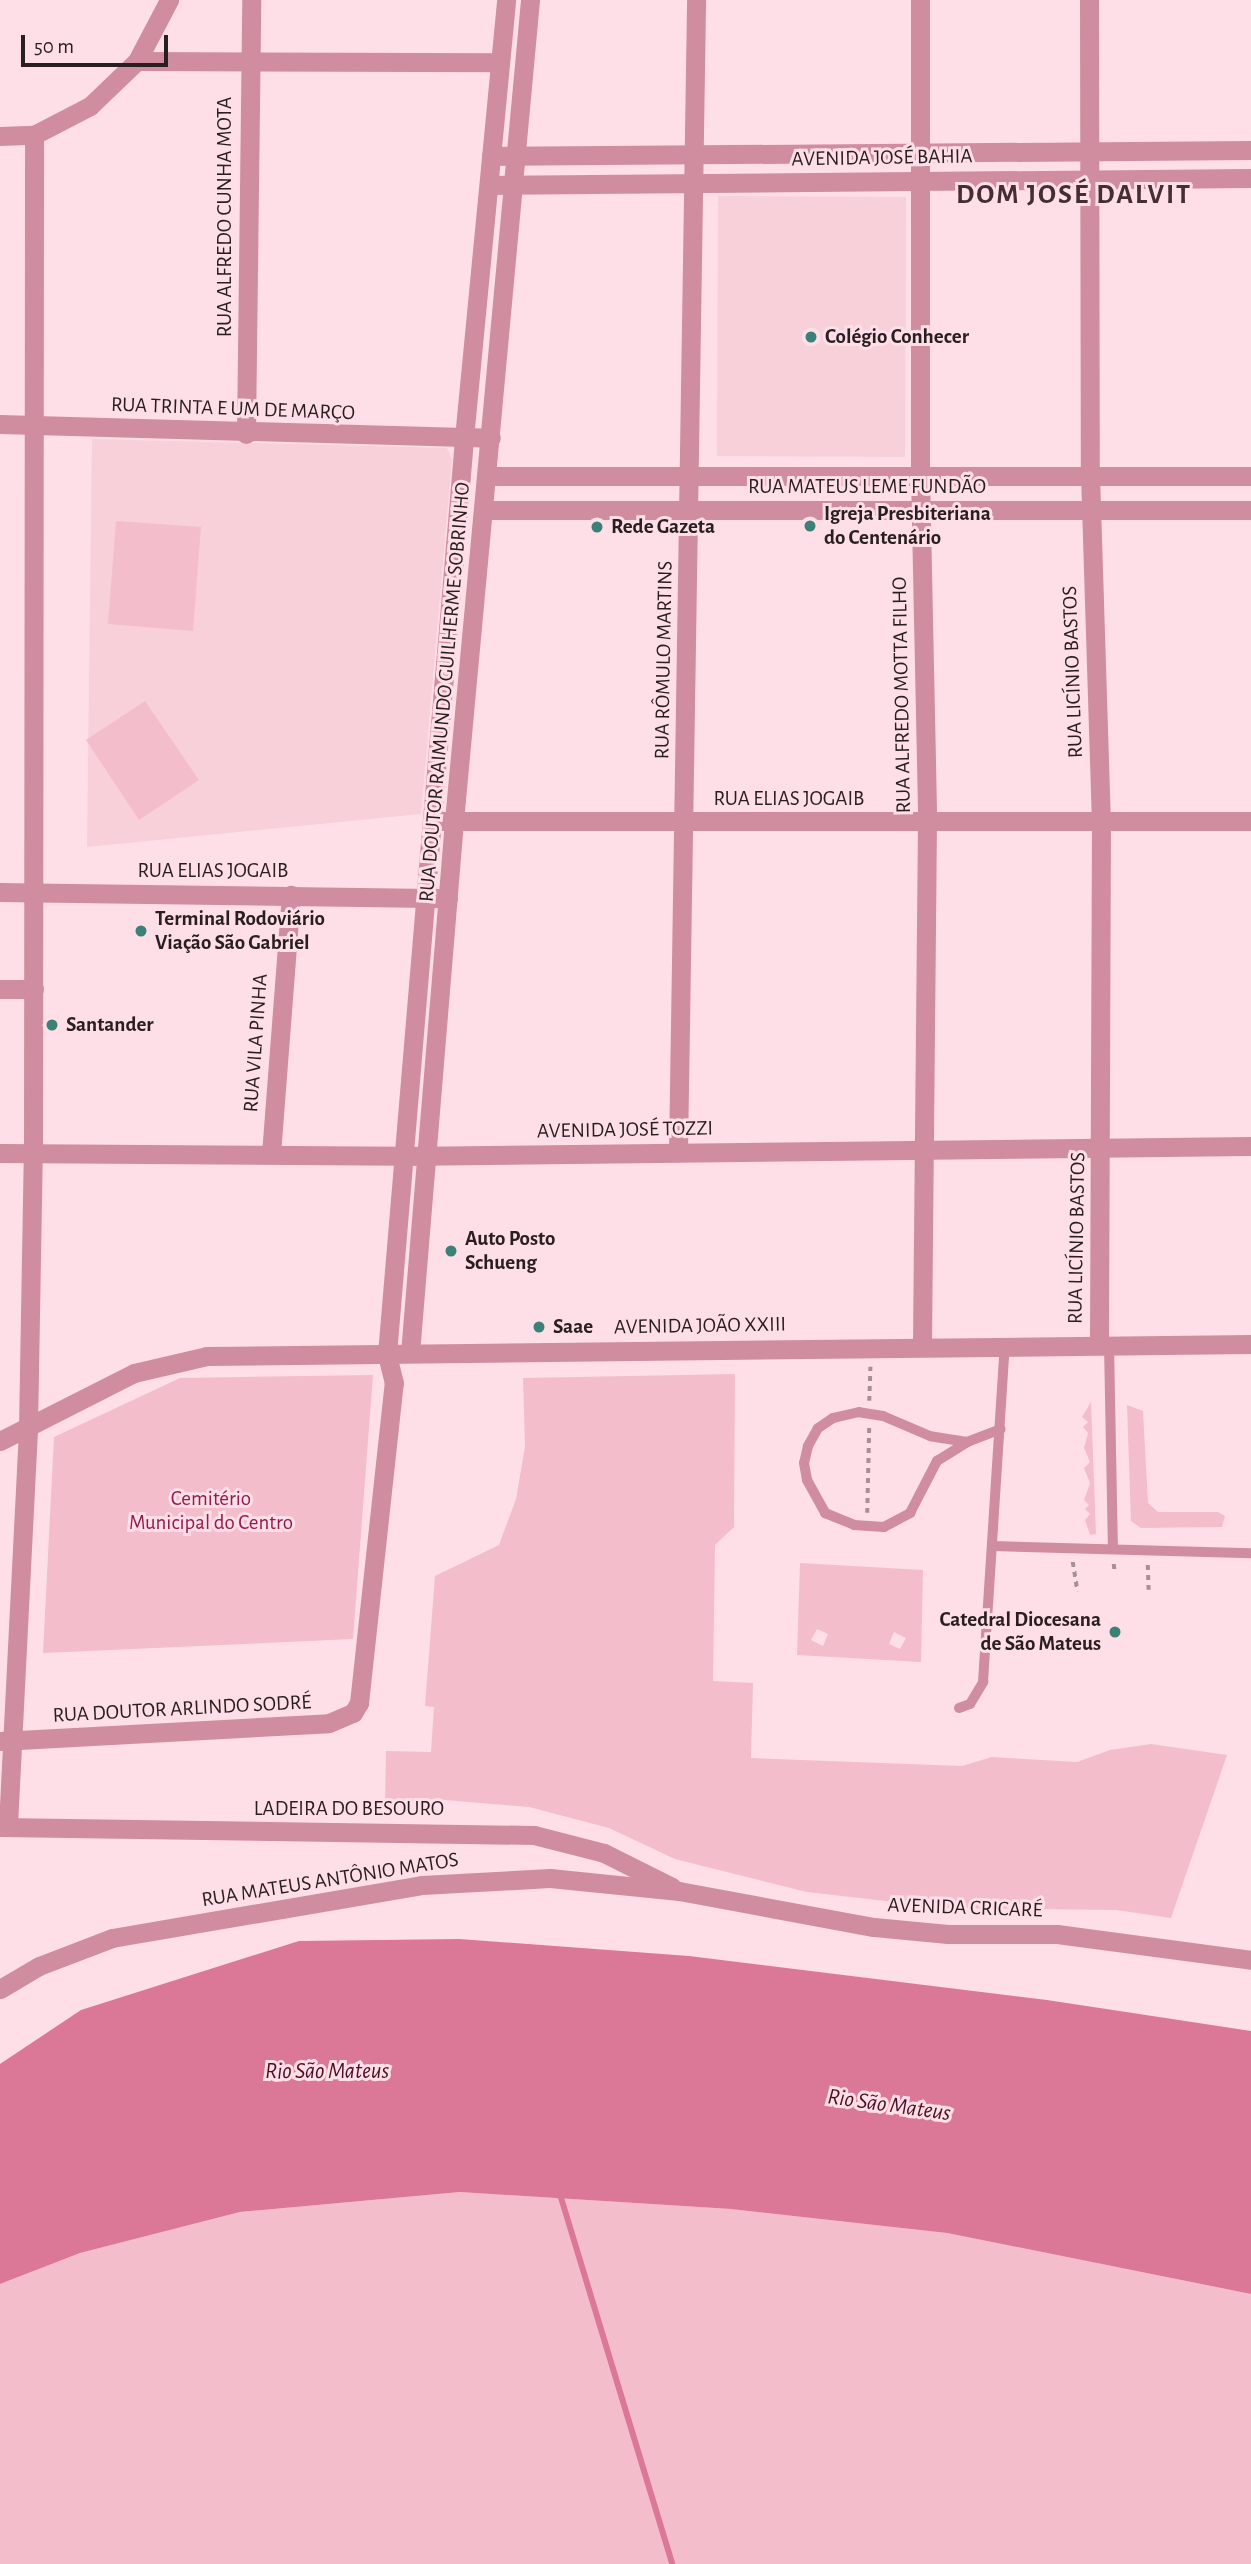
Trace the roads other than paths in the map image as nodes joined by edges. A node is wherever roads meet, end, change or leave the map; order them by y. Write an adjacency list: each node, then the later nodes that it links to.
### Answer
1 (169, 0): 8 (street)
2 (251, 0): 10 (street, RUA ALFREDO CUNHA MOTA)
3 (506, 0): 9 (street, RUA DOUTOR RAIMUNDO GUILHERME SOBRINHO)
4 (530, 0): 18 (street, RUA DOUTOR RAIMUNDO GUILHERME SOBRINHO)
5 (696, 0): 16 (street, RUA RÔMULO MARTINS)
6 (920, 0): 15 (street, RUA ALFREDO MOTTA FILHO)
7 (1089, 0): 13 (street, RUA LICÍNIO BASTOS)
8 (136, 61): 10 (street); 11 (street)
9 (500, 62): 10 (street); 17 (street, RUA DOUTOR RAIMUNDO GUILHERME SOBRINHO)
10 (249, 63): 27 (street, RUA ALFREDO CUNHA MOTA)
11 (34, 135): 12 (street); 26 (street)
12 (0, 136)
13 (1088, 150): 14 (street, AVENIDA JOSÉ BAHIA); 15 (street, AVENIDA JOSÉ BAHIA); 19 (street, RUA LICÍNIO BASTOS)
14 (1251, 150)
15 (922, 152): 16 (street, AVENIDA JOSÉ BAHIA); 21 (street, RUA ALFREDO MOTTA FILHO)
16 (692, 154): 18 (street, AVENIDA JOSÉ BAHIA); 22 (street, RUA RÔMULO MARTINS)
17 (491, 156): 18 (street, AVENIDA JOSÉ BAHIA); 23 (street, RUA DOUTOR RAIMUNDO GUILHERME SOBRINHO)
18 (516, 157): 24 (street, RUA DOUTOR RAIMUNDO GUILHERME SOBRINHO)
19 (1087, 178): 20 (street, AVENIDA JOSÉ BAHIA); 21 (street, AVENIDA JOSÉ BAHIA); 30 (street, RUA LICÍNIO BASTOS)
20 (1251, 178)
21 (921, 181): 22 (street, AVENIDA JOSÉ BAHIA); 31 (street, RUA ALFREDO MOTTA FILHO)
22 (692, 183): 24 (street, AVENIDA JOSÉ BAHIA); 34 (street, RUA RÔMULO MARTINS)
23 (489, 185): 24 (street, AVENIDA JOSÉ BAHIA); 28 (street, RUA DOUTOR RAIMUNDO GUILHERME SOBRINHO)
24 (514, 185): 29 (street, RUA DOUTOR RAIMUNDO GUILHERME SOBRINHO)
25 (0, 424): 26 (street, RUA TRINTA E UM DE MARÇO)
26 (34, 425): 27 (street, RUA TRINTA E UM DE MARÇO); 47 (street)
27 (246, 434): 28 (street, RUA TRINTA E UM DE MARÇO)
28 (464, 438): 29 (street, RUA TRINTA E UM DE MARÇO); 40 (street, RUA DOUTOR RAIMUNDO GUILHERME SOBRINHO)
29 (491, 438): 33 (street, RUA DOUTOR RAIMUNDO GUILHERME SOBRINHO)
30 (1090, 474): 31 (street, RUA MATEUS LEME FUNDÃO); 32 (street, RUA MATEUS LEME FUNDÃO); 38 (street, RUA LICÍNIO BASTOS)
31 (920, 475): 34 (street, RUA MATEUS LEME FUNDÃO); 37 (street, RUA ALFREDO MOTTA FILHO)
32 (1251, 475)
33 (487, 476): 34 (street, RUA MATEUS LEME FUNDÃO); 35 (street, RUA DOUTOR RAIMUNDO GUILHERME SOBRINHO)
34 (690, 476): 36 (street, RUA RÔMULO MARTINS)
35 (484, 510): 36 (street, RUA MATEUS LEME FUNDÃO); 41 (street, RUA DOUTOR RAIMUNDO GUILHERME SOBRINHO)
36 (690, 510): 37 (street, RUA MATEUS LEME FUNDÃO); 42 (street, RUA RÔMULO MARTINS)
37 (921, 510): 38 (street, RUA MATEUS LEME FUNDÃO); 45 (street, RUA ALFREDO MOTTA FILHO)
38 (1091, 510): 39 (street, RUA MATEUS LEME FUNDÃO); 43 (street, RUA LICÍNIO BASTOS)
39 (1251, 510)
40 (432, 821): 41 (street, RUA ELIAS JOGAIB); 49 (street, RUA DOUTOR RAIMUNDO GUILHERME SOBRINHO)
41 (454, 821): 42 (street, RUA ELIAS JOGAIB); 50 (street, RUA DOUTOR RAIMUNDO GUILHERME SOBRINHO)
42 (683, 821): 45 (street, RUA ELIAS JOGAIB); 56 (street, RUA RÔMULO MARTINS)
43 (1101, 821): 44 (street, RUA ELIAS JOGAIB); 45 (street, RUA ELIAS JOGAIB); 54 (street, RUA LICÍNIO BASTOS)
44 (1251, 821)
45 (927, 822): 55 (street, RUA ALFREDO MOTTA FILHO)
46 (0, 892): 47 (street, RUA ELIAS JOGAIB)
47 (34, 893): 48 (street, RUA ELIAS JOGAIB); 52 (street)
48 (290, 895): 49 (street, RUA ELIAS JOGAIB); 59 (street, RUA VILA PINHA)
49 (426, 897): 50 (street, RUA ELIAS JOGAIB); 60 (street, RUA DOUTOR RAIMUNDO GUILHERME SOBRINHO)
50 (448, 898): 61 (street, RUA DOUTOR RAIMUNDO GUILHERME SOBRINHO)
51 (0, 989): 52 (street)
52 (34, 989): 58 (street)
53 (1251, 1146): 54 (street, AVENIDA JOSÉ TOZZI)
54 (1101, 1149): 55 (street, AVENIDA JOSÉ TOZZI); 64 (street, RUA LICÍNIO BASTOS)
55 (925, 1150): 56 (street, AVENIDA JOSÉ TOZZI); 67 (street, RUA ALFREDO MOTTA FILHO)
56 (678, 1152): 61 (street, AVENIDA JOSÉ TOZZI)
57 (0, 1153): 58 (street, AVENIDA JOSÉ TOZZI)
58 (33, 1153): 59 (street, AVENIDA JOSÉ TOZZI); 71 (street)
59 (271, 1154): 60 (street, AVENIDA JOSÉ TOZZI)
60 (402, 1156): 61 (street, AVENIDA JOSÉ TOZZI); 62 (street, RUA DOUTOR RAIMUNDO GUILHERME SOBRINHO)
61 (427, 1156): 63 (street, RUA DOUTOR RAIMUNDO GUILHERME SOBRINHO)
62 (396, 1252): 63 (street); 69 (street, RUA DOUTOR RAIMUNDO GUILHERME SOBRINHO)
63 (419, 1253): 68 (street, RUA DOUTOR RAIMUNDO GUILHERME SOBRINHO)
64 (1104, 1344): 65 (street, AVENIDA JOÃO XXIII); 66 (street, AVENIDA JOÃO XXIII); 76 (lane)
65 (1251, 1344)
66 (1005, 1346): 67 (street, AVENIDA JOÃO XXIII); 72 (lane)
67 (922, 1347): 68 (street, AVENIDA JOÃO XXIII)
68 (410, 1353): 69 (street, AVENIDA JOÃO XXIII); 70 (street, RUA DOUTOR RAIMUNDO GUILHERME SOBRINHO)
69 (387, 1354): 70 (street, RUA DOUTOR RAIMUNDO GUILHERME SOBRINHO); 71 (street, AVENIDA JOÃO XXIII)
70 (394, 1384): 78 (street, RUA DOUTOR RAIMUNDO GUILHERME SOBRINHO)
71 (28, 1429): 73 (street, AVENIDA JOÃO XXIII); 80 (street)
72 (1001, 1429): 74 (lane); 75 (lane)
73 (0, 1441)
74 (967, 1442): 74 (lane)
75 (993, 1546): 76 (lane); 79 (lane)
76 (1113, 1548): 77 (lane)
77 (1251, 1553)
78 (359, 1703): 80 (street, RUA DOUTOR ARLINDO SODRÉ)
79 (959, 1708)
80 (4, 1742): 81 (street)
81 (4, 1826): 82 (street, LADEIRA DO BESOURO)
82 (679, 1891): 83 (street, AVENIDA CRICARÉ); 84 (street, RUA MATEUS ANTÔNIO MATOS)
83 (1251, 1960)
84 (0, 1989)

